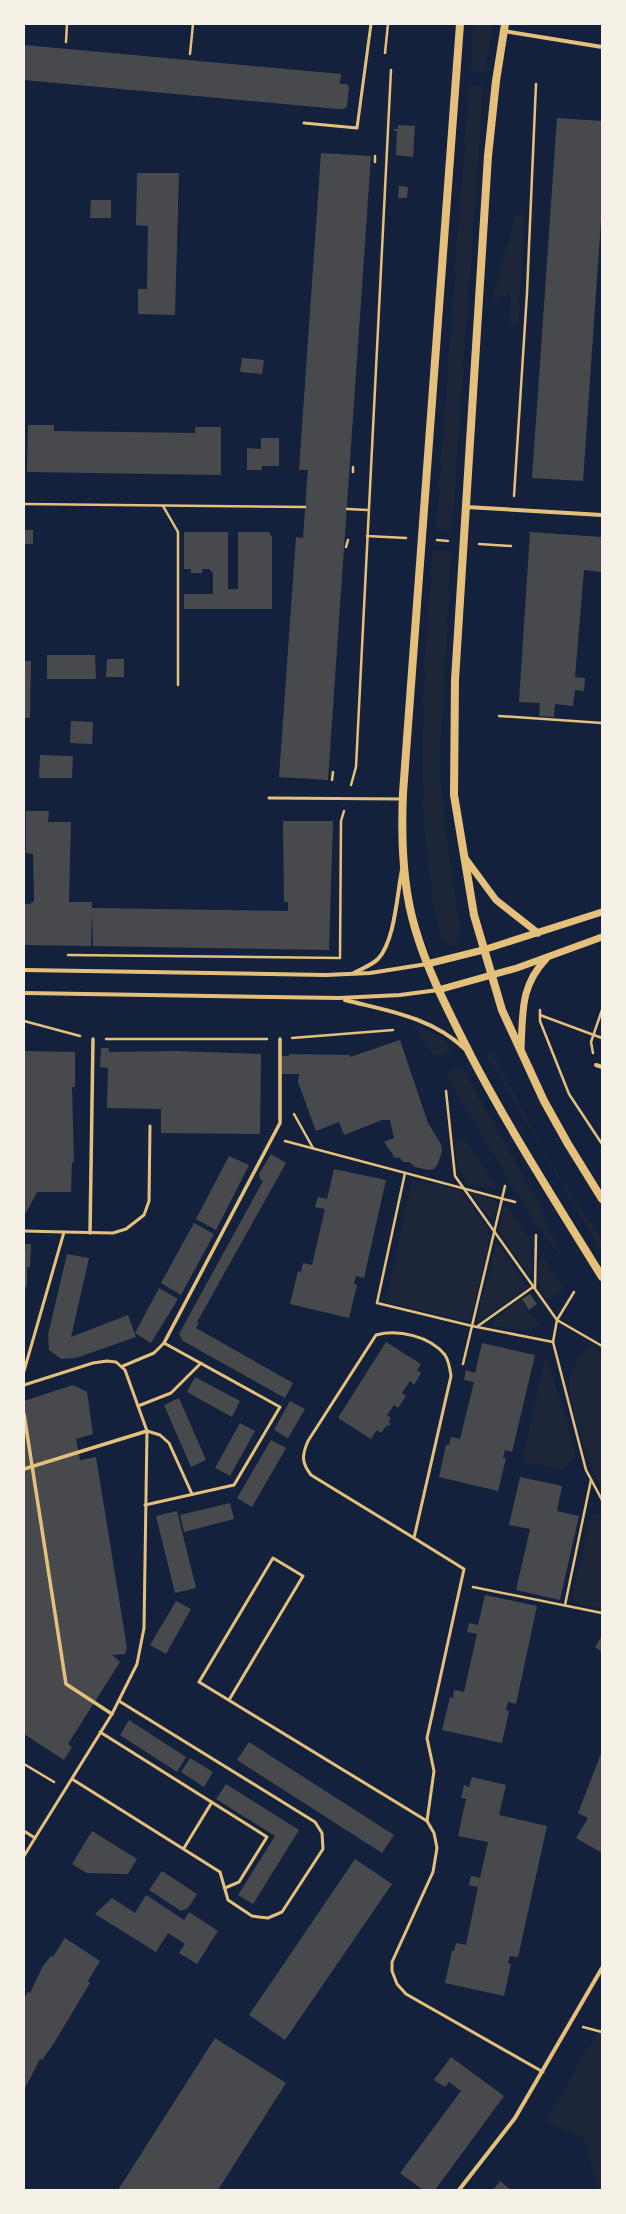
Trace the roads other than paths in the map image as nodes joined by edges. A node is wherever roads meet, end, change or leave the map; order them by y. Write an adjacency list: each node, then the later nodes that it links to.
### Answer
1 (371, 24): 5 (lane)
2 (458, 24): 9 (main road)
3 (505, 28): 4 (street); 6 (main road)
4 (602, 47)
5 (304, 124)
6 (466, 507): 7 (street); 10 (main road)
7 (602, 515)
8 (269, 798): 9 (lane)
9 (403, 799): 11 (main road)
10 (464, 856): 13 (street); 15 (main road)
11 (403, 859): 17 (main road); 19 (street)
12 (602, 912): 13 (street)
13 (538, 933): 15 (street)
14 (602, 937): 16 (street)
15 (483, 950): 17 (street); 20 (main road)
16 (547, 958): 20 (street); 26 (street)
17 (427, 964): 19 (street); 21 (main road)
18 (24, 970): 19 (street)
19 (352, 974)
20 (491, 976): 21 (street); 26 (main road)
21 (438, 990): 23 (street); 27 (main road)
22 (24, 993): 23 (street)
23 (339, 998): 27 (street)
24 (94, 1039): 34 (street)
25 (280, 1039): 36 (street)
26 (521, 1048): 31 (main road)
27 (471, 1054): 35 (main road)
28 (596, 1065): 29 (street)
29 (602, 1067)
30 (150, 1126): 34 (lane)
31 (602, 1199)
32 (24, 1230): 33 (lane)
33 (64, 1232): 34 (lane); 39 (lane)
34 (90, 1233)
35 (602, 1277)
36 (164, 1343): 37 (lane); 38 (lane)
37 (201, 1363): 41 (lane); 46 (lane)
38 (123, 1366): 40 (lane); 41 (lane)
39 (24, 1371)
40 (24, 1386)
41 (138, 1406): 43 (lane)
42 (24, 1414): 44 (street)
43 (147, 1431): 44 (street); 46 (lane); 47 (lane)
44 (32, 1466): 45 (street); 51 (street)
45 (24, 1468)
46 (192, 1494): 47 (lane)
47 (145, 1505): 50 (lane)
48 (414, 1538): 48 (lane); 55 (lane)
49 (229, 1700): 49 (lane); 55 (lane)
50 (119, 1701): 51 (lane); 60 (lane)
51 (112, 1714): 52 (lane)
52 (100, 1732): 53 (lane); 54 (lane)
53 (72, 1778): 57 (lane); 58 (lane)
54 (212, 1802): 58 (lane); 60 (lane)
55 (427, 1821): 62 (lane)
56 (24, 1831): 57 (lane)
57 (35, 1838): 59 (lane)
58 (184, 1848): 60 (lane)
59 (24, 1856)
60 (224, 1888)
61 (602, 1968): 62 (street)
62 (543, 2072): 63 (street)
63 (459, 2190)

